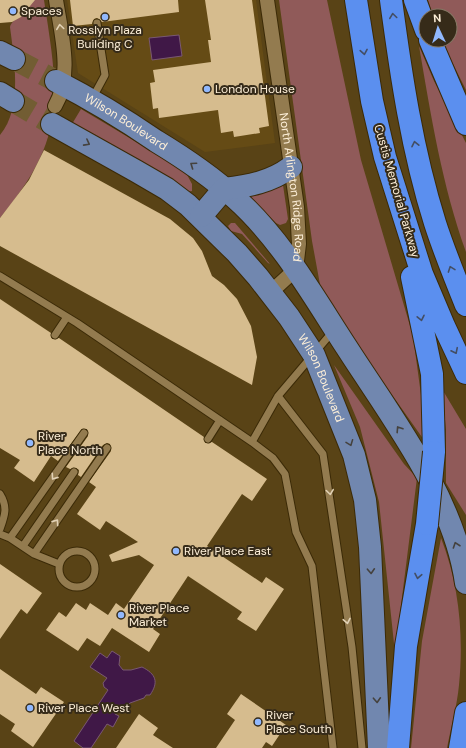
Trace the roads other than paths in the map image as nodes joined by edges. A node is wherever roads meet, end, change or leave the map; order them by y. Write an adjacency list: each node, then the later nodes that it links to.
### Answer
1 (56, 0): 7 (street, one-way to 1)
2 (267, 0): 12 (street, North Arlington Ridge Road)
3 (356, 0): 11 (highway, Custis Memorial Parkway, one-way to 11)
4 (391, 0): 18 (highway, one-way to 4)
5 (97, 23): 8 (lane)
6 (433, 48): 10 (highway)
7 (59, 82): 8 (main road, Wilson Boulevard); 9 (street)
8 (92, 100): 13 (main road, Wilson Boulevard, one-way to 8)
9 (54, 115): 14 (main road, Wilson Boulevard, one-way to 14)
10 (466, 124)
11 (385, 157): 23 (highway, Custis Memorial Parkway, one-way to 23); 43 (highway, one-way to 43, bridge)
12 (291, 167): 13 (main road); 15 (street, North Arlington Ridge Road)
13 (224, 189): 14 (main road); 15 (main road, Wilson Boulevard)
14 (201, 216): 17 (main road, Wilson Boulevard)
15 (296, 269): 17 (street, North Arlington Ridge Road); 20 (main road, Wilson Boulevard)
16 (0, 276): 19 (lane)
17 (270, 292): 22 (main road, Wilson Boulevard)
18 (466, 305)
19 (67, 317): 21 (lane); 25 (lane)
20 (334, 329): 22 (lane); 38 (main road, Wilson Boulevard, one-way to 20)
21 (55, 336)
22 (314, 355): 24 (lane); 42 (main road, Wilson Boulevard, one-way to 42)
23 (466, 373)
24 (278, 396): 28 (lane); 41 (lane, one-way to 41)
25 (220, 420): 27 (lane); 28 (lane)
26 (84, 433): 34 (lane, one-way to 34)
27 (208, 439)
28 (252, 442): 40 (lane)
29 (107, 448): 36 (lane, one-way to 29)
30 (74, 472): 35 (lane)
31 (0, 494): 32 (lane)
32 (0, 529)
33 (0, 534): 34 (lane)
34 (10, 538): 35 (lane)
35 (23, 546): 36 (lane)
36 (34, 554): 37 (lane)
37 (59, 564): 37 (lane)
38 (466, 583)
39 (466, 713): 44 (highway)
40 (333, 748)
41 (362, 748)
42 (379, 748)
43 (398, 748)
44 (460, 748)

